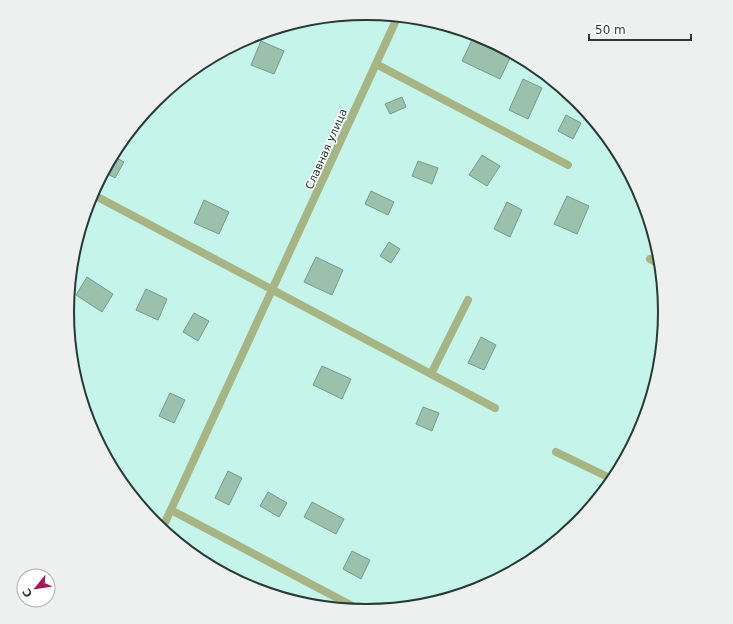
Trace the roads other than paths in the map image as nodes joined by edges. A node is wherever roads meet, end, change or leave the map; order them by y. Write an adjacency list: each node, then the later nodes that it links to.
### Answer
1 (395, 21): 2 (lane, Славная улица)
2 (376, 64): 3 (lane); 7 (lane, Славная улица)
3 (568, 165)
4 (98, 197): 7 (lane)
5 (650, 260): 6 (lane)
6 (654, 262)
7 (273, 290): 9 (lane); 13 (lane, Славная улица)
8 (468, 300): 9 (lane)
9 (431, 374): 10 (lane)
10 (495, 408)
11 (556, 452): 12 (lane)
12 (607, 477)
13 (171, 510): 14 (lane, Славная улица); 15 (lane)
14 (165, 523)
15 (347, 603)

